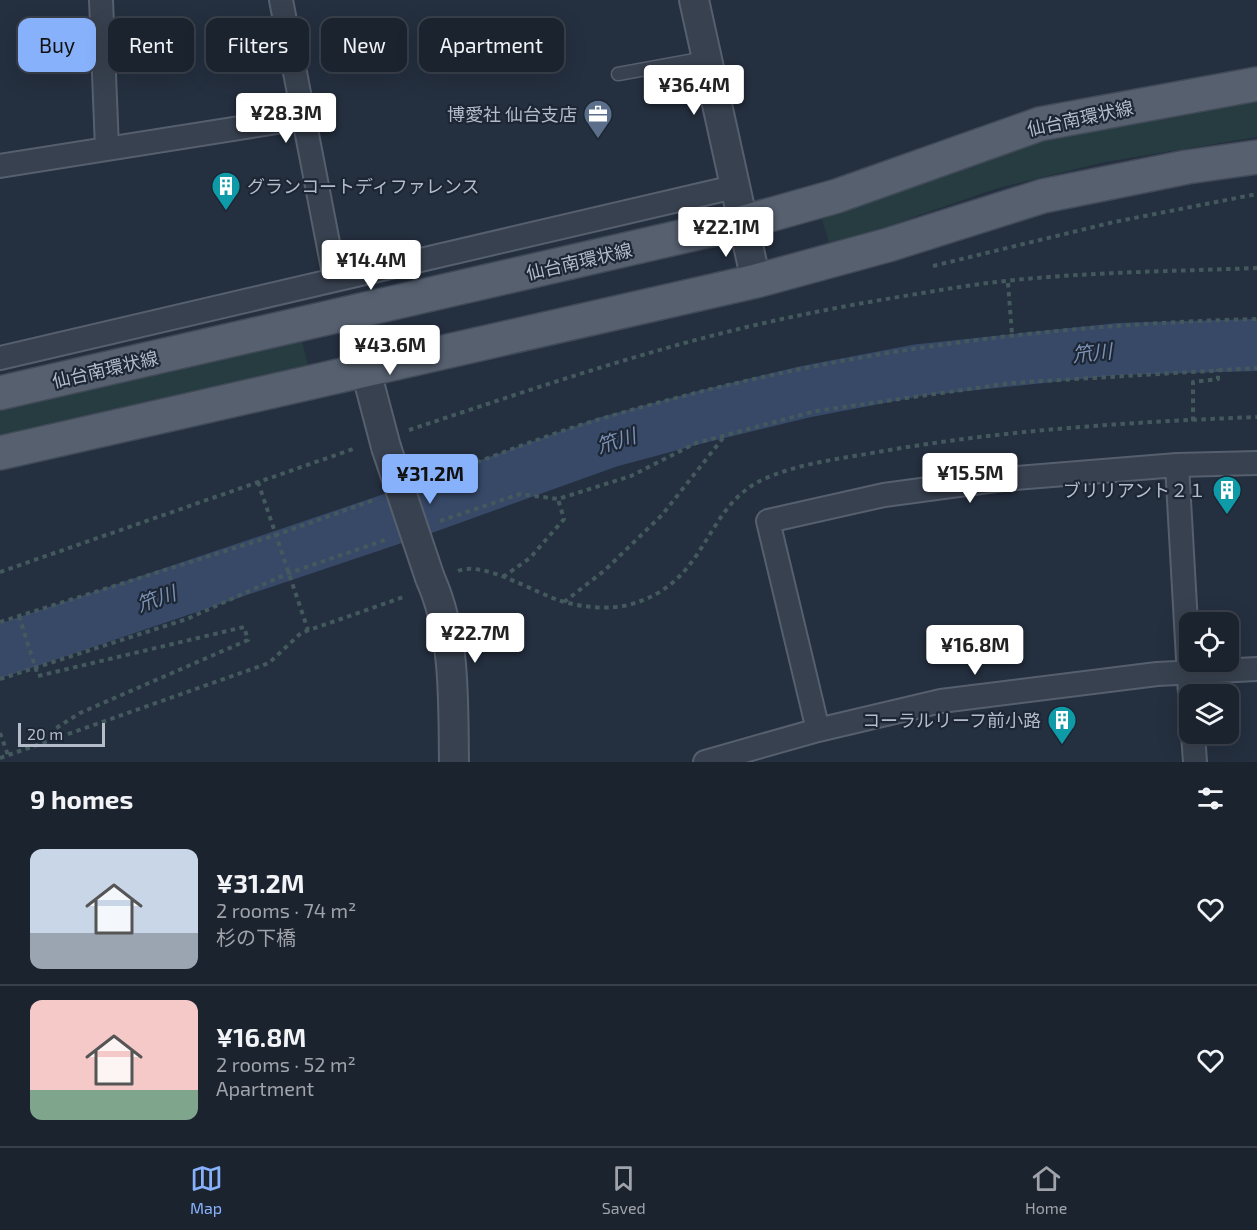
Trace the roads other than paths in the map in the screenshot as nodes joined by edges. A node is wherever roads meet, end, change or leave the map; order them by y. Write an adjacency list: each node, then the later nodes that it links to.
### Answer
1 (100, 0): 8 (street)
2 (281, 0): 7 (street)
3 (694, 0): 4 (street)
4 (706, 58): 5 (lane); 11 (street)
5 (618, 74)
6 (1257, 84): 12 (main road, 仙台南環状線)
7 (302, 118): 8 (street); 13 (street)
8 (107, 148): 10 (street)
9 (1257, 157): 14 (main road)
10 (0, 166)
11 (734, 187): 12 (street); 13 (street)
12 (741, 223): 14 (street); 15 (main road, 仙台南環状線)
13 (335, 279): 16 (street)
14 (756, 281): 17 (main road)
15 (351, 314): 17 (street); 18 (main road, 仙台南環状線)
16 (0, 358)
17 (365, 372): 19 (main road); 28 (street, bridge)
18 (0, 393)
19 (0, 453)
20 (1257, 464): 21 (street)
21 (1177, 465): 22 (street); 26 (street)
22 (1185, 612)
23 (1257, 669): 24 (street)
24 (1239, 670)
25 (1179, 672): 26 (street)
26 (818, 730): 29 (street)
27 (1194, 744): 30 (street)
28 (454, 762)
29 (705, 762)
30 (1195, 762)

